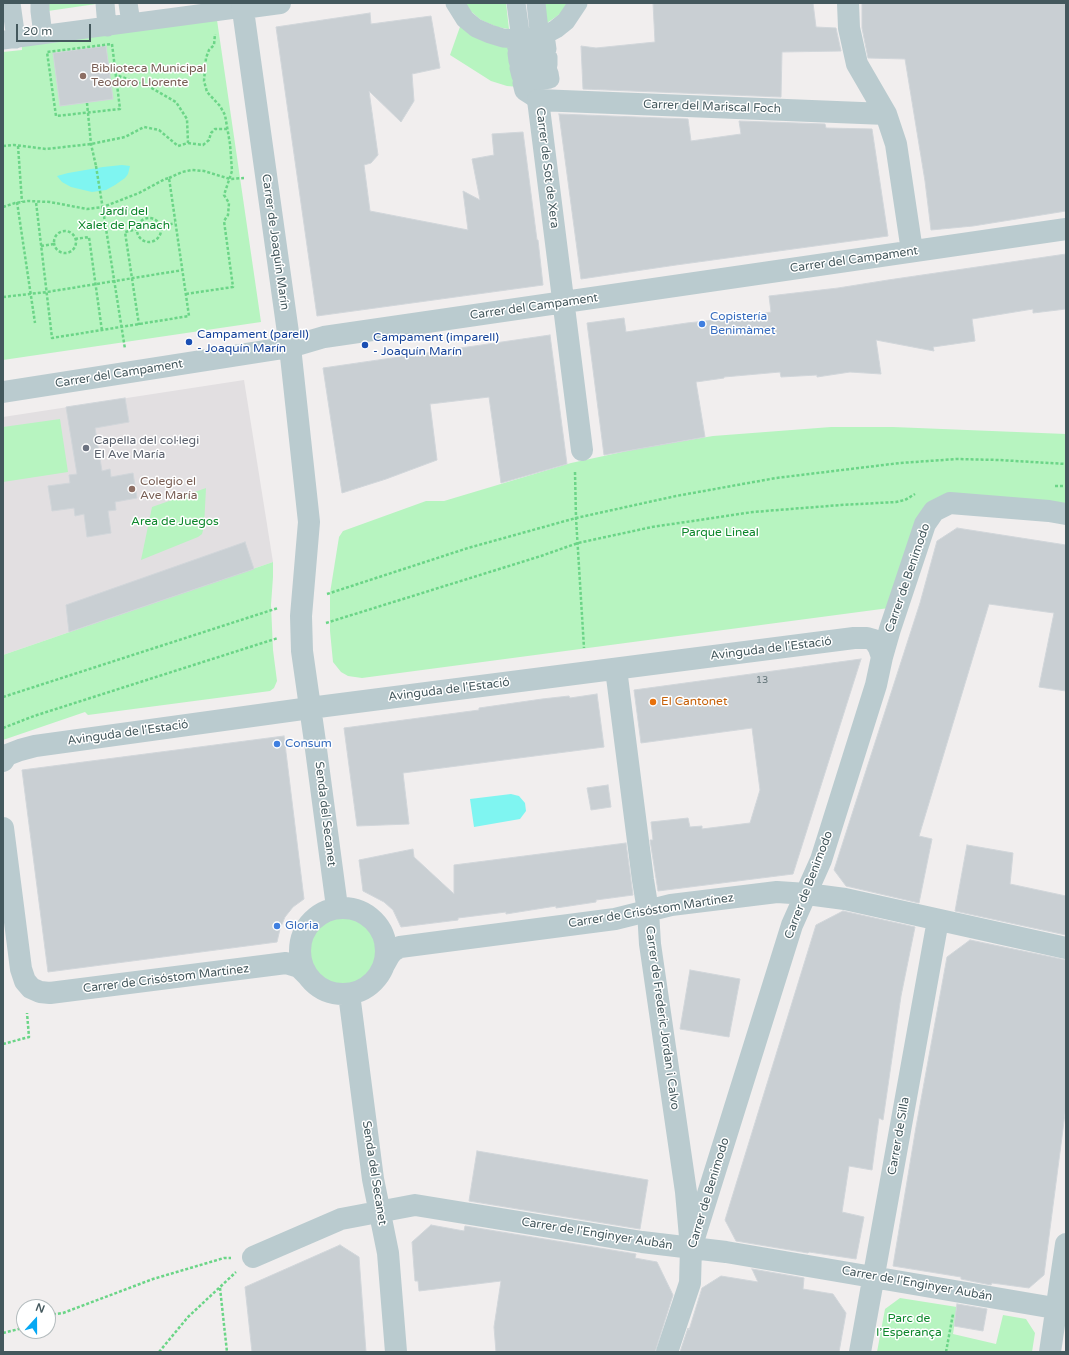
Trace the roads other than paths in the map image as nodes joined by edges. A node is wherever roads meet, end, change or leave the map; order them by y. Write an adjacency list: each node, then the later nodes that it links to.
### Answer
1 (11, 3): 16 (street)
2 (40, 3): 14 (street)
3 (104, 3): 13 (street)
4 (128, 3): 12 (street)
5 (280, 3): 11 (street)
6 (455, 3): 17 (street)
7 (516, 3): 17 (street)
8 (536, 3): 15 (street)
9 (578, 3): 15 (street)
10 (848, 3): 19 (street)
11 (242, 6): 12 (street); 23 (street, Carrer de Joaquín Marín)
12 (131, 23): 13 (street)
13 (107, 27): 14 (street)
14 (43, 35): 16 (street)
15 (542, 36): 17 (street)
16 (9, 40)
17 (517, 42): 18 (street, Carrer de Sot de Xera)
18 (538, 100): 19 (street, Carrer del Mariscal Foch); 22 (street, Carrer de Sot de Xera)
19 (886, 114): 21 (street)
20 (1066, 228): 21 (street, Carrer del Campament)
21 (912, 251): 22 (street, Carrer del Campament)
22 (564, 302): 23 (street, Carrer del Campament); 25 (street, Carrer de Sot de Xera)
23 (290, 347): 24 (street, Carrer del Campament); 27 (street, Carrer de Joaquín Marín)
24 (3, 392)
25 (582, 450)
26 (1058, 513): 28 (street, Carrer de Benimodo)
27 (302, 601): 30 (street, Senda del Secanet)
28 (882, 657): 29 (street, Avinguda de l'Estació); 33 (street, Carrer de Benimodo)
29 (616, 669): 30 (street, Avinguda de l'Estació); 35 (street, Carrer de Frederic Jordan i Calvo)
30 (310, 708): 31 (street, Avinguda de l'Estació); 34 (street, Senda del Secanet)
31 (5, 758)
32 (3, 828): 39 (street, Carrer de Crisóstom Martínez)
33 (807, 894): 35 (street, Carrer de Crisóstom Martínez); 36 (street, Carrer de Crisóstom Martínez); 43 (street, Carrer de Benimodo)
34 (337, 907): 38 (street); 39 (street)
35 (648, 911): 38 (street, Carrer de Crisóstom Martínez); 43 (street, Carrer de Frederic Jordan i Calvo)
36 (938, 920): 37 (street, Carrer de Crisóstom Martínez); 45 (street, Carrer de Silla)
37 (1066, 948)
38 (384, 965): 40 (street)
39 (307, 975): 40 (street)
40 (349, 994): 41 (street, Senda del Secanet)
41 (380, 1211): 43 (street, Carrer de l'Enginyer Aubán); 44 (street, Carrer de l'Enginyer Aubán); 47 (street, Senda del Secanet)
42 (1066, 1244): 46 (street)
43 (691, 1248): 45 (street, Carrer de l'Enginyer Aubán); 48 (street, Carrer de Benimodo)
44 (253, 1257)
45 (873, 1277): 46 (street, Carrer de l'Enginyer Aubán); 49 (street, Carrer de Silla)
46 (1061, 1309): 50 (street)
47 (396, 1352)
48 (667, 1352)
49 (860, 1352)
50 (1050, 1352)

